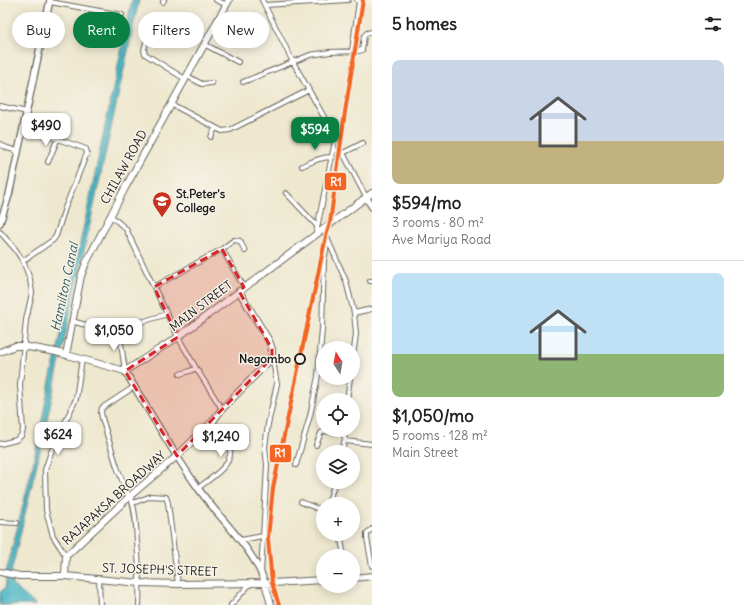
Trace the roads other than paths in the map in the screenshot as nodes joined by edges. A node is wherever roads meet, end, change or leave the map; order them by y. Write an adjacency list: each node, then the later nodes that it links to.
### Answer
1 (216, 0): 6 (street)
2 (262, 0): 7 (street)
3 (348, 0): 7 (street)
4 (50, 1): 8 (street); 22 (main road)
5 (359, 1): 13 (street)
6 (228, 3): 10 (main road, CHILAW ROAD)
7 (265, 5): 15 (street)
8 (107, 12)
9 (372, 32): 13 (street)
10 (204, 44): 14 (street)
11 (144, 48): 16 (street)
12 (202, 48): 16 (main road, CHILAW ROAD)
13 (352, 50): 15 (street)
14 (238, 62)
15 (293, 62): 17 (street); 19 (street)
16 (186, 77): 18 (street); 20 (main road, CHILAW ROAD)
17 (243, 82)
18 (212, 83)
19 (309, 90): 24 (street); 30 (street)
20 (171, 104): 24 (street); 37 (main road, CHILAW ROAD)
21 (0, 106): 22 (street)
22 (27, 112): 23 (main road)
23 (24, 127): 26 (street); 29 (main road)
24 (215, 128): 25 (street)
25 (211, 137)
26 (58, 138): 31 (street); 44 (street)
27 (363, 143): 35 (street)
28 (0, 144): 29 (street)
29 (18, 151): 38 (main road)
30 (332, 157): 32 (street); 39 (street)
31 (48, 162)
32 (302, 166)
33 (286, 193): 39 (street)
34 (372, 193): 35 (main road, MAIN STREET)
35 (366, 197): 36 (main road); 39 (main road, MAIN STREET)
36 (372, 206)
37 (110, 215): 45 (street); 50 (main road, CHILAW ROAD)
38 (0, 223)
39 (320, 227): 41 (street); 46 (main road, MAIN STREET)
40 (0, 232): 44 (street)
41 (328, 239): 48 (street); 73 (street)
42 (222, 249): 43 (street); 45 (street); 46 (street)
43 (246, 251)
44 (23, 261): 54 (street)
45 (154, 287): 49 (street)
46 (241, 289): 52 (main road, MAIN STREET); 57 (main road)
47 (372, 309): 48 (street)
48 (354, 313): 53 (street)
49 (167, 314): 51 (street); 52 (street)
50 (72, 321): 51 (street); 56 (main road, CHILAW ROAD)
51 (119, 330): 60 (street)
52 (178, 337): 59 (street); 60 (main road, MAIN STREET)
53 (355, 341)
54 (23, 346): 55 (main road); 56 (main road); 68 (street)
55 (0, 352)
56 (66, 355): 58 (main road)
57 (272, 355): 63 (main road, RAJAPAKSA BROADWAY); 81 (street)
58 (82, 359): 60 (main road); 83 (street)
59 (196, 368): 61 (street); 63 (street)
60 (125, 371): 62 (main road)
61 (180, 374)
62 (134, 387): 72 (main road); 75 (street)
63 (222, 409): 64 (main road, RAJAPAKSA BROADWAY)
64 (213, 421): 72 (main road, RAJAPAKSA BROADWAY); 74 (street)
65 (319, 437): 70 (street)
66 (343, 437): 67 (street)
67 (345, 441): 69 (street); 71 (street)
68 (0, 444)
69 (372, 444)
70 (316, 445)
71 (344, 445)
72 (177, 456): 74 (main road); 75 (main road, RAJAPAKSA BROADWAY)
73 (296, 465)
74 (198, 488): 82 (main road)
75 (130, 499): 83 (main road, RAJAPAKSA BROADWAY); 92 (street); 95 (street)
76 (301, 502): 77 (street)
77 (316, 508)
78 (0, 522): 79 (street)
79 (17, 523)
80 (372, 529): 84 (street)
81 (263, 536): 82 (street); 86 (street)
82 (241, 540): 86 (main road)
83 (66, 556): 87 (main road, RAJAPAKSA BROADWAY)
84 (372, 566)
85 (2, 573): 87 (main road, ST. JOSEPH'S STREET)
86 (261, 573): 94 (main road)
87 (65, 576): 90 (main road, ST. JOSEPH'S STREET)
88 (372, 576): 89 (main road)
89 (360, 577)
90 (99, 579): 92 (main road, ST. JOSEPH'S STREET); 96 (street)
91 (316, 580): 94 (main road, ST. JOSEPH'S STREET)
92 (140, 583): 95 (main road, ST. JOSEPH'S STREET); 97 (street)
93 (251, 583): 94 (main road, ST. JOSEPH'S STREET); 95 (main road, ST. JOSEPH'S STREET); 98 (street)
94 (265, 583): 99 (main road)
95 (178, 584)
96 (100, 605)
97 (139, 605)
98 (231, 605)
99 (271, 605)

